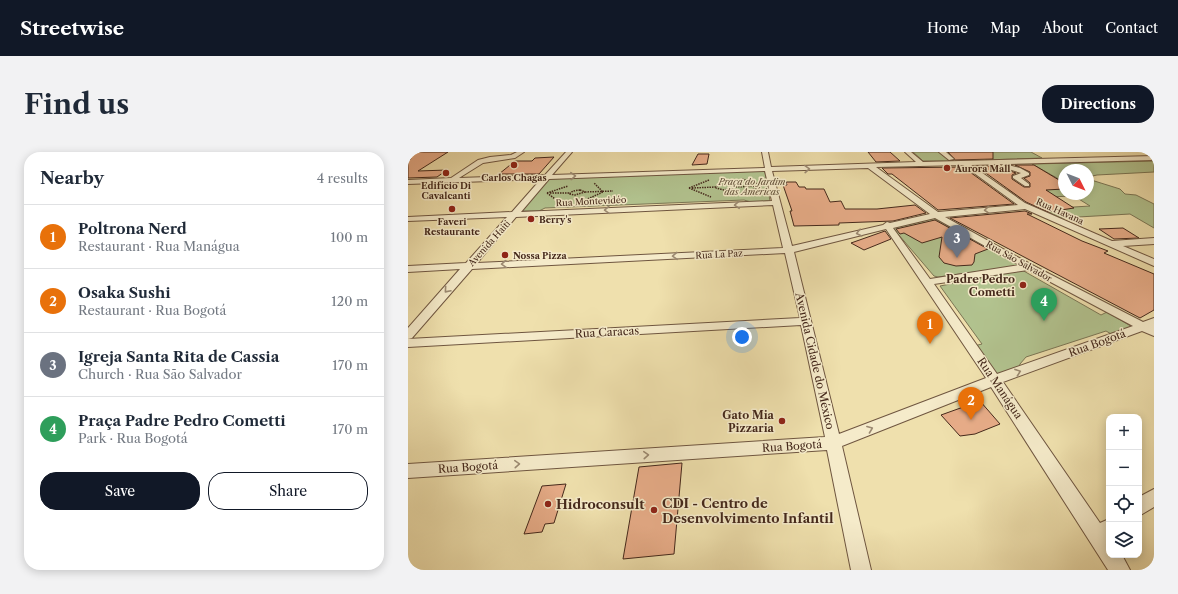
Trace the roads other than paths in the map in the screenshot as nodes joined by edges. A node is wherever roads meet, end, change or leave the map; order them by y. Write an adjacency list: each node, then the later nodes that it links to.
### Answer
1 (521, 152): 15 (street)
2 (569, 152): 14 (street, Avenida Haiti)
3 (765, 152): 13 (street, Avenida Cidade do México)
4 (908, 152): 10 (street)
5 (942, 152): 7 (street, Rua Havana)
6 (1154, 158): 8 (street)
7 (958, 162): 8 (street); 8 (street); 10 (street); 19 (street, Rua Havana)
8 (991, 162): 17 (street)
9 (728, 163): 12 (street)
10 (921, 164): 11 (street)
11 (870, 166): 13 (street, one-way to 11); 21 (street, Rua São Salvador)
12 (730, 171): 13 (street); 14 (street, one-way to 12)
13 (765, 175): 18 (street, Avenida Cidade do México)
14 (547, 177): 15 (street); 20 (street, Avenida Haiti)
15 (453, 180): 16 (street)
16 (408, 182)
17 (1027, 185)
18 (776, 203): 20 (street, Rua Montevidéo, one-way to 20); 26 (street, Avenida Cidade do México)
19 (1026, 207): 21 (street, Rua La Paz, one-way to 21); 25 (street, Rua Havana)
20 (514, 214): 22 (street, Rua Montevidéo); 28 (street, Avenida Haiti)
21 (936, 215): 23 (street, Rua La Paz); 29 (street, Rua São Salvador)
22 (408, 219)
23 (887, 226): 26 (street, Rua La Paz, one-way to 26); 31 (street, Rua Manágua)
24 (1154, 241): 25 (street)
25 (1109, 244): 27 (street, Rua Havana)
26 (789, 250): 28 (street, Rua La Paz, one-way to 28); 32 (street, Avenida Cidade do México)
27 (1154, 263)
28 (468, 266): 30 (street, Rua La Paz); 34 (street, Avenida Haiti, one-way to 34)
29 (1029, 267): 31 (street); 33 (street, Rua São Salvador)
30 (408, 269)
31 (928, 282): 36 (street, Rua Manágua)
32 (806, 321): 35 (street, Rua Caracas); 37 (street, Avenida Cidade do México)
33 (1150, 327): 36 (street, Rua Bogotá, one-way to 33)
34 (408, 335)
35 (408, 343)
36 (995, 380): 37 (street, Rua Bogotá, one-way to 36); 41 (street, Rua Manágua)
37 (834, 443): 38 (street, Rua Bogotá, one-way to 37); 44 (street, Avenida Cidade do México)
38 (408, 471)
39 (1154, 497): 40 (street)
40 (1142, 506)
41 (1103, 532): 42 (street, Rua Manágua)
42 (1106, 543)
43 (1112, 558): 45 (street, Rua Manágua)
44 (861, 570)
45 (1120, 570)

